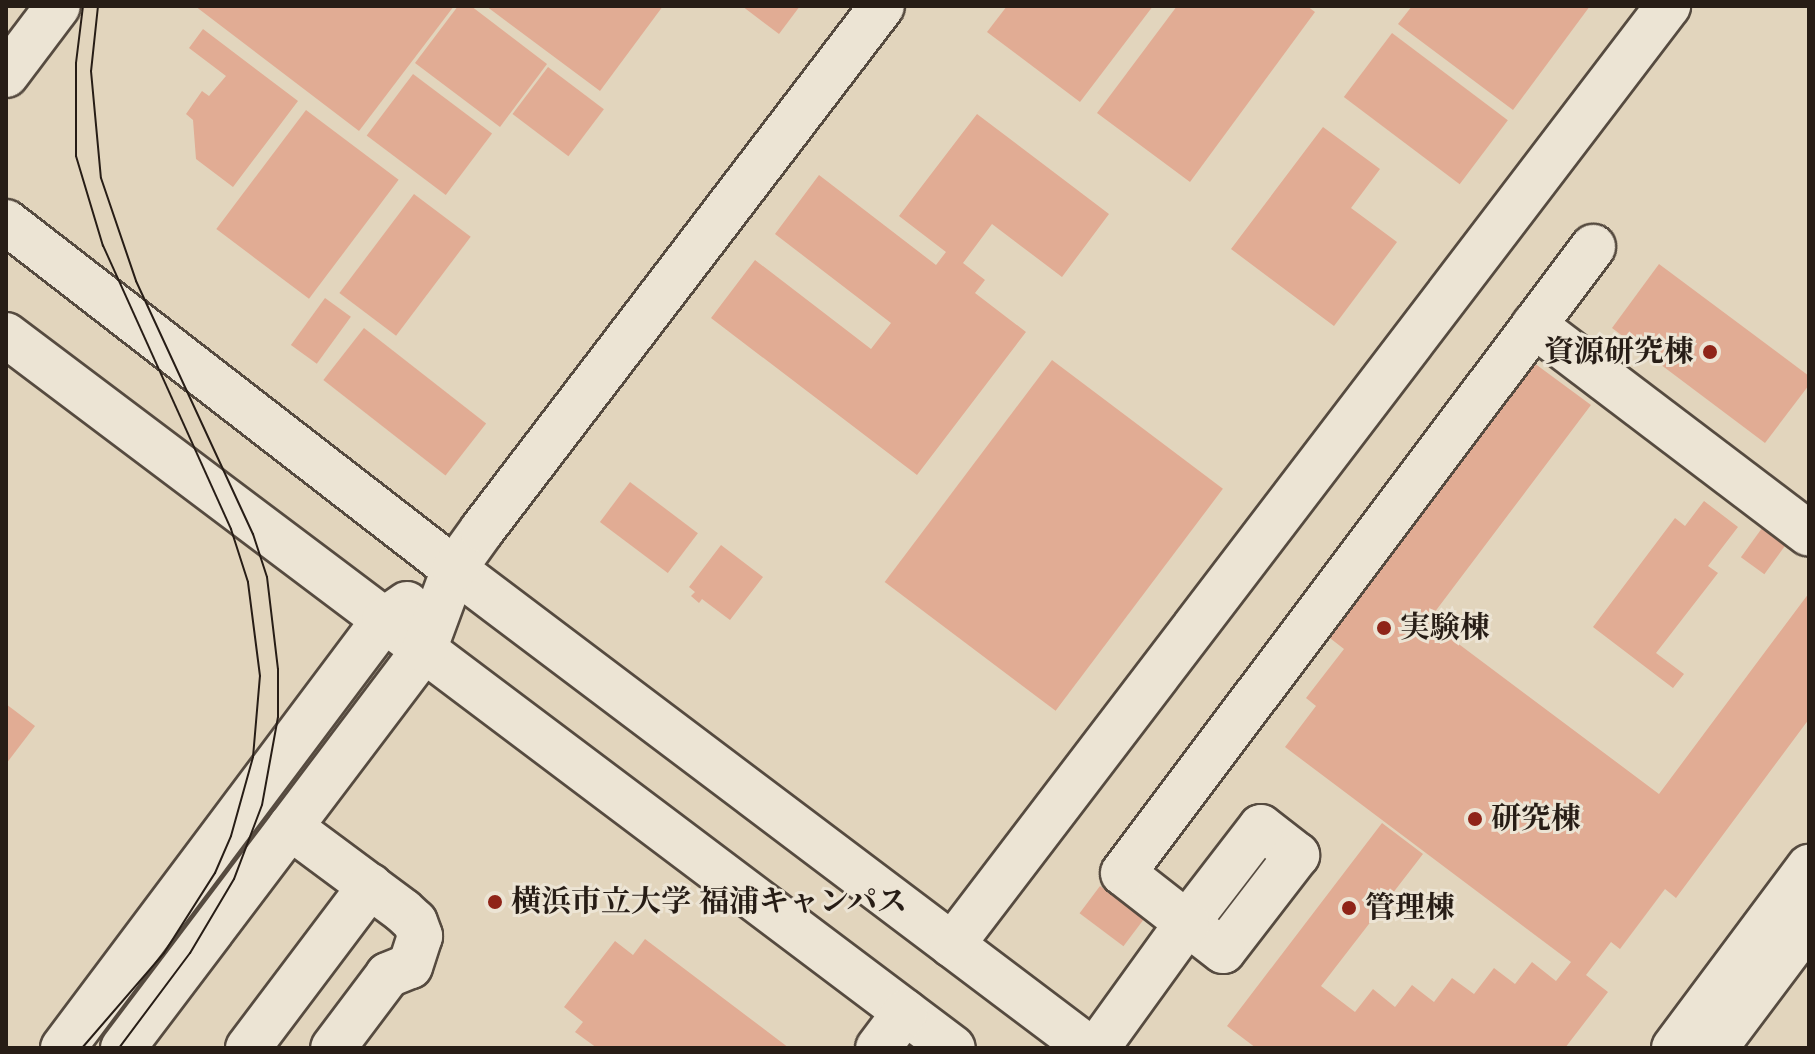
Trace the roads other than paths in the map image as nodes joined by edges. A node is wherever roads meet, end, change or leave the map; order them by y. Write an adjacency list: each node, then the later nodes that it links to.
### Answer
1 (58, 6): 4 (street)
2 (882, 6): 10 (street)
3 (1668, 6): 17 (street)
4 (6, 75)
5 (6, 222): 10 (street)
6 (1593, 247): 7 (street)
7 (1534, 325): 9 (street); 26 (street)
8 (6, 335): 11 (street)
9 (1809, 534)
10 (454, 569): 11 (street); 12 (street); 17 (street)
11 (384, 620): 12 (street); 19 (street)
12 (424, 650): 13 (street); 18 (street)
13 (290, 827): 15 (street); 20 (street)
14 (1809, 867): 27 (street)
15 (370, 886): 21 (street); 22 (street)
16 (1809, 923): 28 (street)
17 (952, 945): 25 (street)
18 (905, 1012): 23 (street); 24 (street)
19 (63, 1048)
20 (123, 1048)
21 (248, 1048)
22 (333, 1048)
23 (878, 1048)
24 (953, 1048)
25 (1089, 1048)
26 (1097, 1048)
27 (1674, 1048)
28 (1715, 1048)

